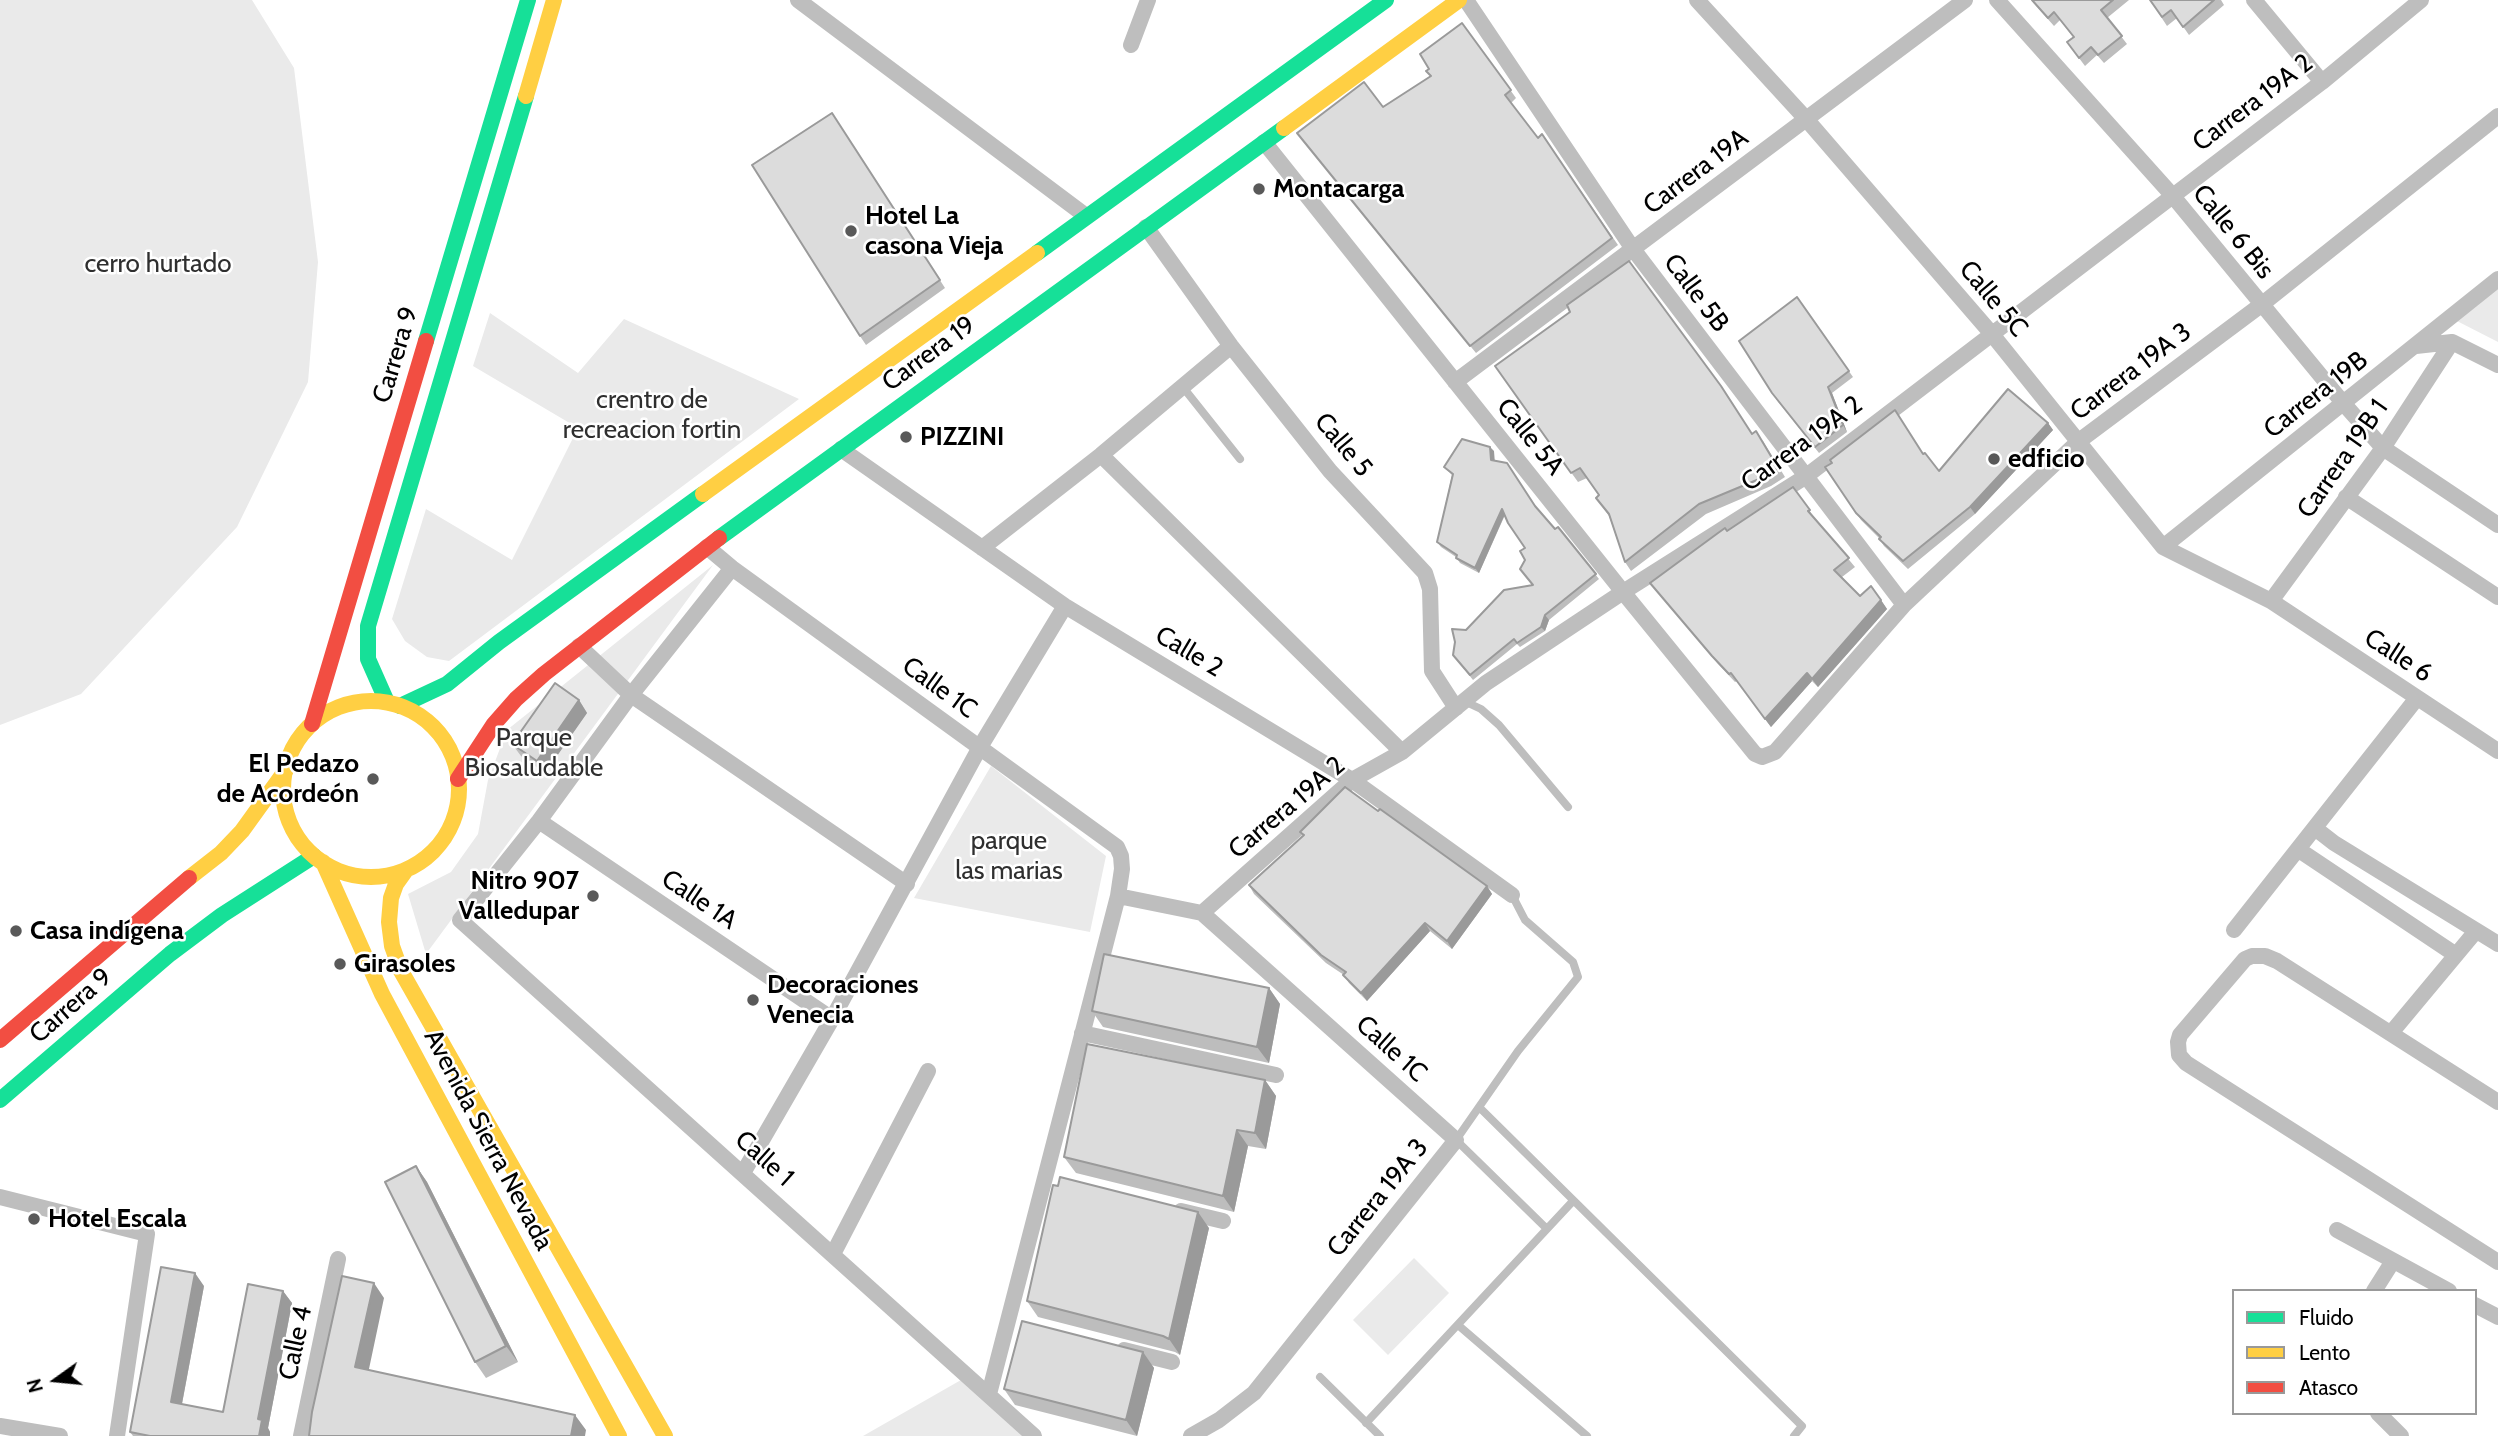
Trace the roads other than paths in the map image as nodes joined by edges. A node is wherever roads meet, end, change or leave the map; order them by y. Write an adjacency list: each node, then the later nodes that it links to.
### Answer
1 (554, 0): 52 (main road, Carrera 9)
2 (798, 0): 19 (street)
3 (1148, 0): 13 (street)
4 (1386, 0): 19 (main road, Carrera 19)
5 (1459, 0): 17 (main road, Carrera 19)
6 (1466, 0): 21 (street, Calle 5B)
7 (1697, 0): 16 (street, Calle 5C)
8 (1965, 0): 16 (street, Carrera 19A)
9 (1997, 0): 18 (street, Calle 6 Bis)
10 (2254, 0): 14 (street)
11 (2421, 0): 14 (street, Carrera 19A 2)
12 (527, 1): 54 (main road, Carrera 9)
13 (1131, 45)
14 (2322, 82): 18 (street, Carrera 19A 2)
15 (2498, 116): 23 (street, Carrera 19A 3)
16 (1807, 120): 21 (street, Carrera 19A); 24 (street, Calle 5C)
17 (1264, 142): 20 (main road, Carrera 19); 29 (street, Calle 5A)
18 (2172, 195): 23 (street, Calle 6 Bis); 24 (street, Carrera 19A 2)
19 (1086, 216): 52 (main road, Carrera 19)
20 (1146, 227): 26 (street, Calle 5); 34 (main road, Carrera 19)
21 (1633, 250): 29 (street, Carrera 19A); 37 (street, Calle 5B)
22 (2498, 279): 27 (street, Carrera 19B)
23 (2261, 305): 31 (street, Calle 6 Bis); 32 (street, Carrera 19A 3)
24 (1991, 333): 32 (street, Calle 5C); 37 (street, Carrera 19A 2)
25 (2452, 342): 27 (street); 28 (street); 33 (street, Carrera 19B 1)
26 (1231, 346): 30 (street); 53 (street, Calle 5)
27 (2417, 346): 31 (street, Carrera 19B)
28 (2498, 365)
29 (1455, 382): 44 (street, Calle 5A)
30 (1182, 386): 35 (street); 36 (lane)
31 (2344, 404): 33 (street, Calle 6 Bis); 41 (street, Carrera 19B)
32 (2080, 441): 41 (street, Calle 5C); 47 (street, Carrera 19A 3)
33 (2383, 447): 38 (street, Carrera 19B 1); 39 (street, Calle 6 Bis)
34 (841, 449): 40 (main road, Carrera 19); 42 (street, Calle 2)
35 (1101, 455): 42 (street); 57 (street)
36 (1240, 459)
37 (1805, 477): 44 (street, Carrera 19A 2); 47 (street, Calle 5B)
38 (2346, 497): 45 (street); 46 (street, Carrera 19B 1)
39 (2498, 525)
40 (707, 547): 43 (street, Calle 1C); 49 (main road, Carrera 19)
41 (2163, 547): 46 (street, Calle 5C)
42 (982, 548): 48 (street, Calle 2)
43 (732, 568): 50 (street); 55 (street, Calle 1C)
44 (1623, 592): 53 (street, Carrera 19A 2); 58 (street, Calle 5A)
45 (2498, 597)
46 (2271, 601): 51 (street, Calle 6)
47 (1903, 605): 58 (street, Carrera 19A 3)
48 (1065, 606): 55 (street); 61 (street, Calle 2)
49 (579, 646): 50 (street); 60 (main road, Carrera 19)
50 (631, 695): 63 (street); 68 (street)
51 (2417, 698): 56 (street, Calle 6); 64 (street)
52 (393, 704): 54 (main road); 60 (main road)
53 (1460, 704): 57 (street, Carrera 19A 2); 62 (lane)
54 (312, 724): 59 (main road)
55 (980, 747): 68 (street); 70 (street, Calle 1C)
56 (2498, 751)
57 (1402, 752): 61 (street, Carrera 19A 2)
58 (1762, 757)
59 (286, 770): 66 (main road); 79 (main road, Carrera 9)
60 (458, 779): 67 (main road)
61 (1352, 780): 69 (street, Calle 2); 71 (street, Carrera 19A 2)
62 (1568, 807)
63 (539, 821): 76 (street, Calle 1A); 86 (street, Calle 1)
64 (2316, 829): 65 (street); 73 (street)
65 (2299, 850): 72 (street); 75 (street)
66 (318, 859): 67 (main road); 82 (main road, Carrera 9); 112 (main road, Avenida Sierra Nevada)
67 (406, 870): 113 (main road, Avenida Sierra Nevada)
68 (907, 884): 76 (street)
69 (1512, 895): 84 (lane, Carrera 19A 3)
70 (1118, 896): 71 (street); 77 (street)
71 (1202, 913): 85 (street, Calle 1C)
72 (2234, 930)
73 (2476, 931): 74 (street); 75 (street)
74 (2498, 944)
75 (2456, 955): 78 (street)
76 (832, 1019): 86 (street)
77 (1082, 1033): 81 (street); 105 (street)
78 (2391, 1033): 83 (street); 96 (street)
79 (0, 1040)
80 (928, 1071): 93 (street)
81 (1276, 1075)
82 (0, 1100)
83 (2498, 1102)
84 (1480, 1108): 85 (lane, Carrera 19A 3); 88 (lane)
85 (1456, 1140): 91 (lane); 115 (street, Carrera 19A 3)
86 (743, 1173): 93 (street, Calle 1)
87 (0, 1198): 110 (street)
88 (1573, 1201): 91 (lane); 118 (lane)
89 (1171, 1208): 90 (street)
90 (1223, 1221)
91 (1547, 1229): 101 (lane)
92 (2337, 1230): 95 (street)
93 (833, 1254): 105 (street, Calle 1)
94 (338, 1259): 111 (street, Calle 4)
95 (2393, 1261): 97 (street); 98 (street)
96 (2498, 1262)
97 (2375, 1289)
98 (2445, 1289)
99 (2477, 1306): 100 (street)
100 (2498, 1317)
101 (1458, 1325): 107 (lane); 117 (lane)
102 (1109, 1346): 103 (street)
103 (1172, 1362)
104 (1320, 1377): 107 (lane)
105 (989, 1394): 114 (street, Calle 1)
106 (2380, 1415): 119 (street)
107 (1366, 1423): 116 (lane)
108 (0, 1426): 109 (street)
109 (60, 1436)
110 (117, 1436)
111 (302, 1436)
112 (619, 1436)
113 (665, 1436)
114 (1034, 1436)
115 (1191, 1436)
116 (1380, 1436)
117 (1587, 1436)
118 (1794, 1436)
119 (2401, 1436)

